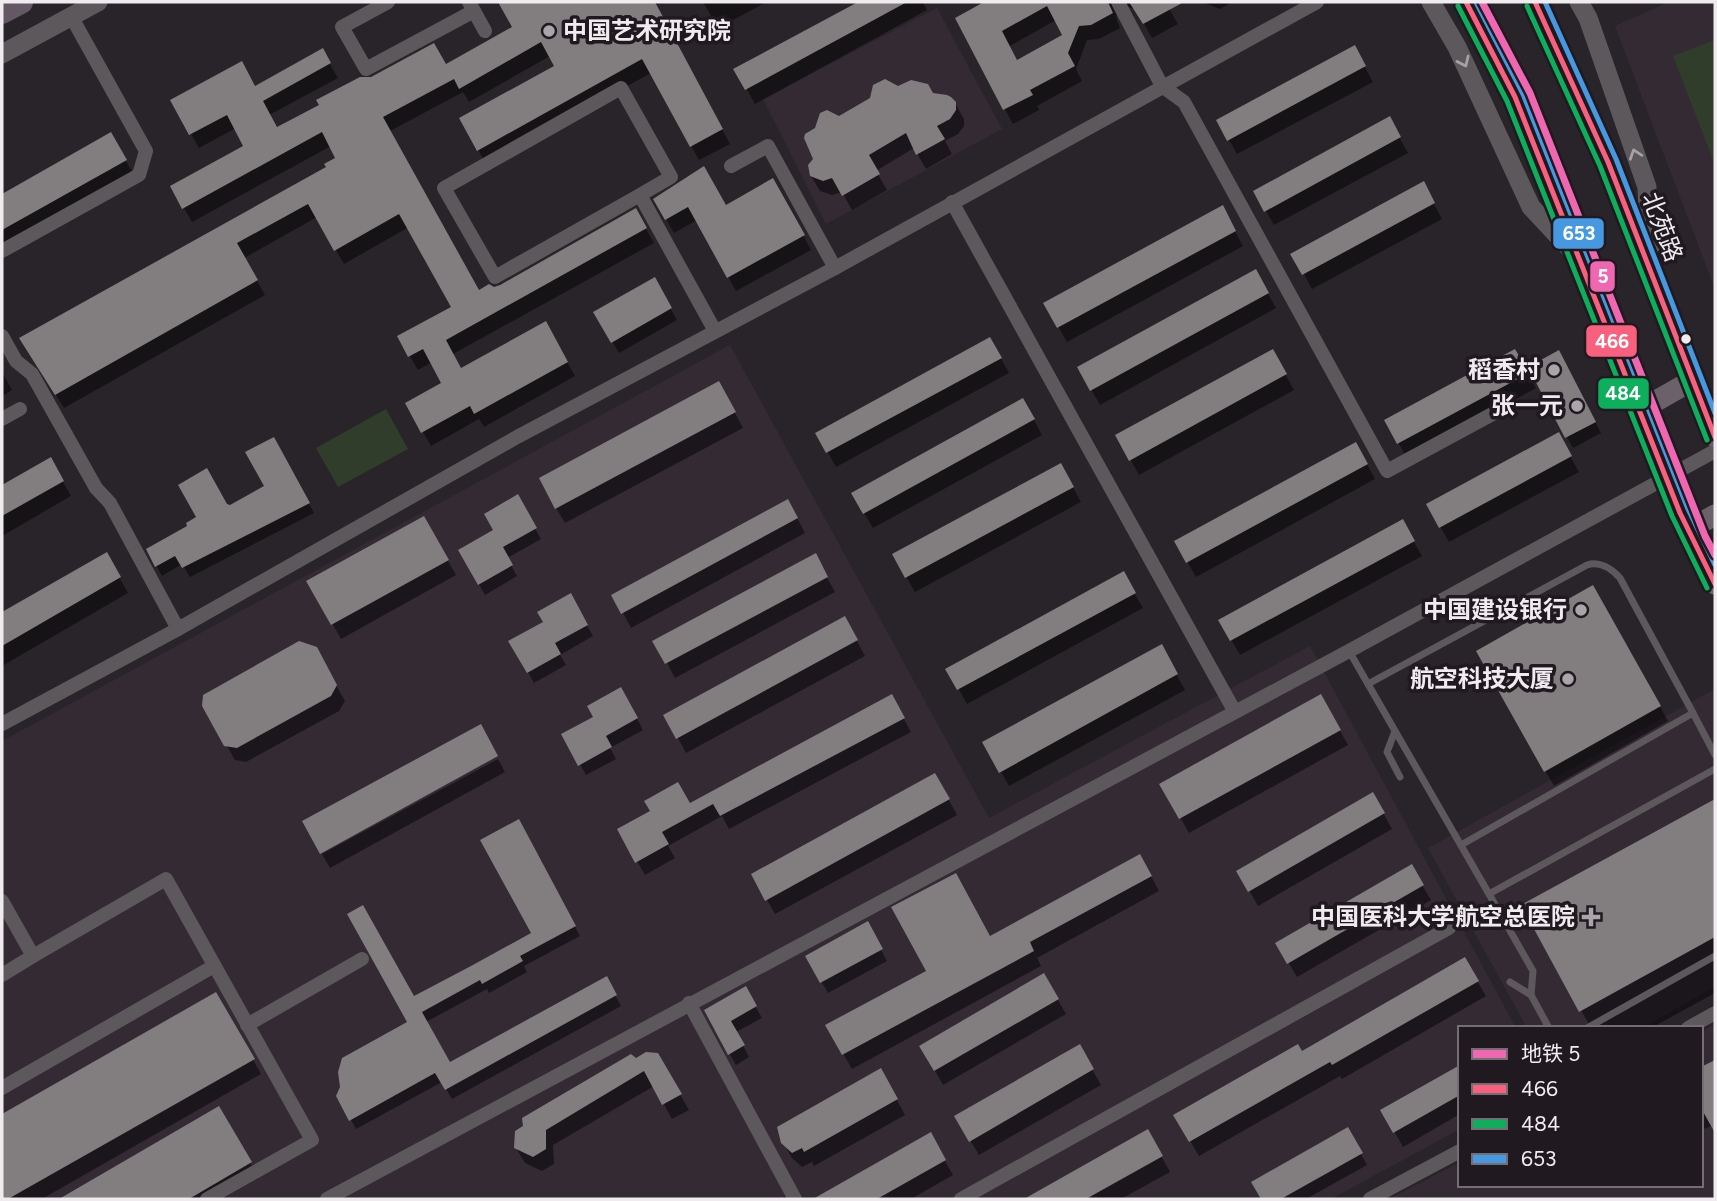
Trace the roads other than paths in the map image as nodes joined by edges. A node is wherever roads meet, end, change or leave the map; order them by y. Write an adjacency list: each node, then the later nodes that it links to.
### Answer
1 (21, 2): 11 (highway)
2 (97, 2): 12 (street)
3 (388, 2): 10 (street)
4 (1118, 2): 15 (street)
5 (1317, 2): 15 (street)
6 (1431, 2): 20 (street, one-way to 20)
7 (1466, 2): 20 (main road)
8 (1535, 2): 22 (main road, 北苑路)
9 (1579, 2): 22 (street, one-way to 9)
10 (471, 6): 13 (street)
11 (2, 12)
12 (71, 16): 14 (street); 19 (street)
13 (485, 31)
14 (2, 54)
15 (1162, 86): 18 (street); 26 (street)
16 (731, 166): 21 (street)
17 (640, 195): 17 (street); 23 (street)
18 (952, 202): 21 (street); 39 (street)
19 (2, 251)
20 (1580, 258): 28 (main road)
21 (835, 268): 23 (street)
22 (1651, 269): 25 (main road, 北苑路)
23 (715, 331): 36 (street)
24 (2, 336): 36 (street)
25 (1693, 380): 28 (main road); 30 (main road, 北苑路)
26 (1509, 405)
27 (20, 409): 29 (street)
28 (1640, 410): 32 (main road)
29 (2, 419)
30 (1715, 437)
31 (1715, 452): 32 (street)
32 (1667, 479): 34 (main road); 37 (street)
33 (1715, 515): 34 (main road)
34 (1688, 530): 35 (main road)
35 (1715, 584)
36 (178, 629): 41 (street)
37 (1349, 651): 38 (lane); 39 (street)
38 (1368, 684): 40 (lane); 42 (lane)
39 (1235, 712): 57 (street)
40 (1693, 713): 43 (lane); 46 (lane)
41 (2, 724)
42 (1395, 731): 45 (lane); 46 (lane)
43 (1715, 755)
44 (1715, 769): 47 (lane)
45 (1400, 777)
46 (1461, 845): 47 (lane)
47 (1489, 894): 56 (lane)
48 (2, 901): 50 (street)
49 (1448, 928): 68 (street)
50 (33, 956): 53 (street); 54 (street)
51 (1715, 956): 61 (lane)
52 (362, 959): 59 (street)
53 (214, 965): 59 (street); 63 (street)
54 (2, 975)
55 (1510, 982): 56 (lane)
56 (1531, 995): 60 (lane)
57 (689, 1003): 66 (street); 67 (street)
58 (1715, 1013): 62 (street)
59 (247, 1025): 65 (street)
60 (1548, 1026)
61 (1591, 1026)
62 (1692, 1026)
63 (2, 1088)
64 (1458, 1152): 69 (street)
65 (207, 1199)
66 (327, 1199)
67 (795, 1199)
68 (961, 1199)
69 (1370, 1199)

